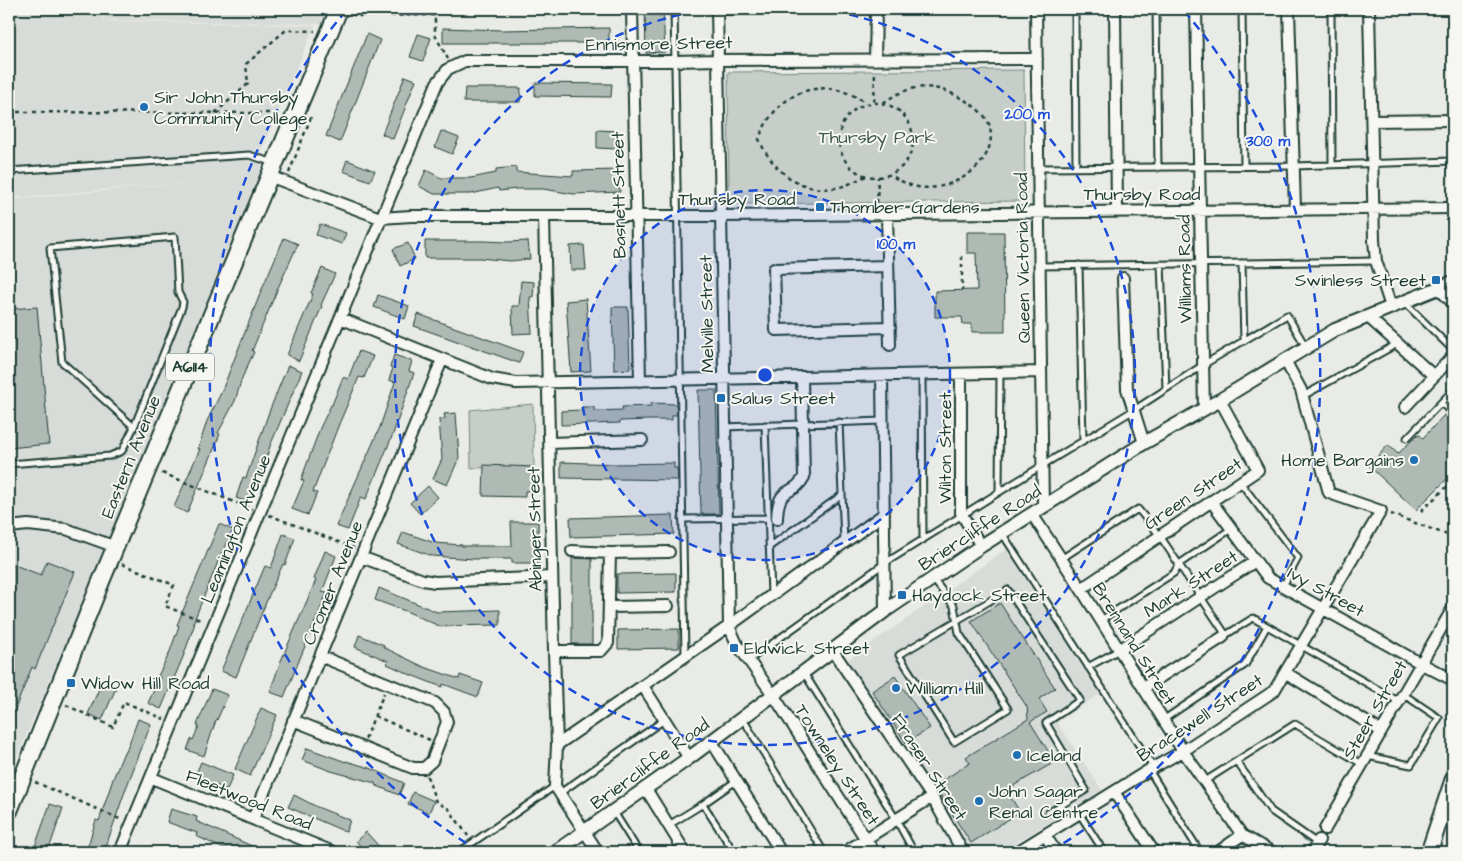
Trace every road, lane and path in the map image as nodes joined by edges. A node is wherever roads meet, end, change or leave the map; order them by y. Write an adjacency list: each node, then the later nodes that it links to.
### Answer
1 (339, 9): 22 (path); 43 (highway, Eastern Avenue / A6114)
2 (632, 9): 20 (street, Basnett Street)
3 (674, 9): 21 (lane)
4 (876, 9): 5 (lane); 15 (lane); 19 (street)
5 (928, 9)
6 (1036, 9): 17 (street, Queen Victoria Road)
7 (1075, 9): 40 (lane)
8 (1115, 9): 41 (street)
9 (1156, 9): 42 (lane)
10 (1196, 9): 38 (street, Williams Road)
11 (1242, 9): 36 (lane)
12 (1289, 9): 37 (street)
13 (1330, 9): 35 (lane)
14 (1370, 9): 30 (street)
15 (716, 10): 18 (street, Melville Street)
16 (316, 32): 28 (path)
17 (1037, 59): 19 (street, Ennismore Street); 39 (street, Queen Victoria Road)
18 (717, 60): 19 (street, Ennismore Street); 21 (street, Ennismore Street); 58 (street, Melville Street)
19 (875, 60)
20 (633, 62): 21 (street, Ennismore Street); 22 (street, Ennismore Street); 56 (street, Basnett Street)
21 (675, 62): 57 (lane)
22 (453, 66): 60 (street)
23 (875, 71): 24 (path)
24 (874, 102): 25 (path); 26 (path)
25 (866, 103): 46 (path); 46 (path)
26 (883, 103): 45 (path); 45 (path)
27 (9, 112): 28 (path)
28 (214, 113): 29 (path)
29 (280, 118)
30 (1372, 120): 31 (street); 34 (street)
31 (1453, 120)
32 (306, 130): 48 (path)
33 (1453, 161): 34 (lane)
34 (1373, 163): 35 (lane); 51 (street)
35 (1332, 165): 37 (lane)
36 (1244, 166): 37 (lane); 38 (lane)
37 (1294, 166): 50 (street)
38 (1199, 167): 42 (lane); 53 (street, Williams Road)
39 (1038, 168): 40 (lane); 54 (street, Queen Victoria Road)
40 (1076, 168): 41 (lane)
41 (1116, 168): 42 (lane); 52 (street)
42 (1158, 168)
43 (272, 170): 44 (lane); 48 (street, Thursby Road); 121 (highway, Eastern Avenue / A6114)
44 (9, 171)
45 (890, 175): 47 (path)
46 (866, 176): 47 (path)
47 (878, 177): 55 (path)
48 (285, 182): 60 (street, Thursby Road)
49 (1453, 208): 51 (street, Thursby Road)
50 (1295, 209): 51 (street, Thursby Road); 53 (street, Thursby Road)
51 (1374, 209): 62 (street)
52 (1117, 210): 53 (street, Thursby Road); 54 (street, Thursby Road)
53 (1200, 210): 65 (street, Williams Road)
54 (1039, 211): 55 (street, Thursby Road); 68 (street, Queen Victoria Road)
55 (882, 213): 58 (street, Thursby Road); 67 (street)
56 (636, 216): 57 (street, Thursby Road); 59 (street, Thursby Road); 97 (street, Basnett Street)
57 (677, 216): 58 (street, Thursby Road); 95 (lane)
58 (721, 216): 96 (street, Melville Street)
59 (544, 217): 60 (street, Thursby Road); 98 (street, Abinger Street)
60 (380, 218): 77 (street, Leamington Avenue)
61 (962, 256): 72 (path)
62 (1376, 262): 63 (lane); 75 (street)
63 (1242, 263): 65 (lane); 79 (lane)
64 (1161, 264): 65 (lane); 66 (lane); 99 (lane)
65 (1201, 264): 87 (street, Williams Road)
66 (1079, 265): 68 (lane); 116 (lane)
67 (888, 266): 78 (street); 78 (street)
68 (1040, 266): 88 (street, Queen Victoria Road)
69 (1124, 278): 106 (street)
70 (1453, 282): 71 (street, Briercliffe Road)
71 (1438, 288): 73 (street, Briercliffe Road); 74 (street)
72 (962, 290)
73 (1404, 302): 75 (street, Briercliffe Road); 83 (lane)
74 (1453, 303)
75 (1391, 307): 76 (street, Briercliffe Road)
76 (1368, 317): 80 (street); 82 (street, Briercliffe Road)
77 (340, 318): 85 (street); 130 (street, Leamington Avenue)
78 (890, 327): 81 (street)
79 (1244, 341): 82 (lane); 87 (lane)
80 (1398, 344): 93 (street); 101 (lane)
81 (890, 345)
82 (1306, 347): 86 (street, Briercliffe Road)
83 (1453, 350)
84 (1453, 356): 93 (street)
85 (442, 360): 98 (street); 150 (street, Cromer Avenue)
86 (1284, 360): 101 (street); 102 (street, Briercliffe Road)
87 (1203, 365): 99 (lane); 105 (street, Williams Road)
88 (1041, 372): 89 (street); 120 (street, Queen Victoria Road)
89 (1000, 373): 90 (street); 124 (lane)
90 (961, 374): 91 (street); 133 (street, Wilton Street)
91 (922, 375): 92 (street); 142 (lane)
92 (882, 376): 94 (street); 108 (street)
93 (1434, 376): 104 (street)
94 (802, 378): 96 (street); 110 (street)
95 (680, 380): 96 (street); 97 (street); 135 (lane)
96 (725, 380): 112 (street, Melville Street)
97 (640, 382): 98 (street)
98 (547, 384): 117 (street, Abinger Street)
99 (1166, 389): 106 (lane)
100 (1453, 390): 103 (lane)
101 (1303, 396): 128 (street)
102 (1220, 400): 105 (street, Briercliffe Road); 123 (street, Green Street)
103 (1441, 403): 107 (lane); 114 (lane)
104 (1405, 407)
105 (1204, 409): 118 (street, Briercliffe Road)
106 (1134, 410): 116 (lane); 118 (street)
107 (1453, 414)
108 (882, 421): 109 (lane); 131 (street)
109 (840, 422): 110 (lane); 125 (lane)
110 (804, 424): 111 (lane); 134 (street)
111 (765, 425): 112 (lane); 134 (lane)
112 (725, 426): 136 (street, Melville Street)
113 (134, 428): 113 (lane); 119 (lane)
114 (1407, 438)
115 (642, 440): 117 (street)
116 (1084, 440): 120 (lane)
117 (549, 442): 155 (street, Abinger Street)
118 (1144, 443): 127 (street, Briercliffe Road)
119 (9, 464)
120 (1043, 464): 124 (lane); 127 (street, Queen Victoria Road)
121 (149, 467): 130 (path); 149 (highway, Eastern Avenue / A6114)
122 (1453, 481): 129 (path)
123 (1239, 482): 126 (street, Green Street); 157 (lane)
124 (999, 492): 133 (lane)
125 (842, 494): 143 (lane); 145 (lane)
126 (1211, 501): 138 (street, Ivy Street); 140 (street, Green Street)
127 (1043, 507): 132 (street, Briercliffe Road)
128 (1381, 511): 141 (path); 164 (street, Bracewell Street)
129 (1422, 511)
130 (260, 512): 150 (path); 168 (street, Leamington Avenue)
131 (884, 514): 143 (street); 153 (street)
132 (1032, 514): 139 (street, Briercliffe Road); 151 (street, Brennand Street)
133 (963, 516): 142 (lane); 144 (street, Wilton Street)
134 (772, 518): 136 (lane); 145 (lane)
135 (682, 519): 136 (lane); 177 (lane)
136 (727, 519): 169 (street, Melville Street)
137 (9, 526): 149 (street)
138 (1231, 529): 152 (street, Ivy Street); 154 (lane)
139 (1002, 533): 144 (street, Briercliffe Road); 180 (lane)
140 (1160, 536): 151 (lane); 154 (lane); 158 (street, Green Street)
141 (1453, 537)
142 (923, 540): 153 (lane)
143 (844, 543): 159 (street)
144 (981, 546): 156 (street, Briercliffe Road)
145 (769, 547): 159 (lane)
146 (572, 551): 148 (street)
147 (669, 552): 148 (street)
148 (610, 553): 162 (street)
149 (113, 554): 168 (path); 189 (highway, Eastern Avenue / A6114)
150 (362, 554): 155 (street); 176 (street, Cromer Avenue)
151 (1061, 559): 158 (street, Brennand Street)
152 (1254, 562): 157 (street, Ivy Street); 160 (street, Mark Street)
153 (884, 563): 165 (street); 178 (lane)
154 (1179, 564): 160 (lane); 166 (lane)
155 (552, 577): 174 (street, Abinger Street)
156 (933, 579): 165 (street, Briercliffe Road); 167 (lane)
157 (1283, 586): 164 (street, Ivy Street)
158 (1081, 589): 166 (street, Brennand Street)
159 (771, 596): 169 (street)
160 (1201, 597): 171 (lane); 173 (street, Mark Street)
161 (668, 606): 162 (street)
162 (610, 607): 174 (street)
163 (1453, 608): 179 (street, Steer Street)
164 (1323, 610): 172 (street, Bracewell Street); 179 (street, Ivy Street)
165 (885, 611): 175 (street, Briercliffe Road)
166 (1101, 620): 173 (street, Brennand Street)
167 (956, 621): 167 (lane); 219 (lane)
168 (214, 626): 195 (street, Leamington Avenue)
169 (729, 626): 177 (street); 178 (street, Melville Street)
170 (1268, 626): 171 (lane); 172 (lane); 194 (lane)
171 (1225, 636): 186 (street)
172 (1302, 645): 182 (street, Bracewell Street); 188 (lane)
173 (1119, 650): 180 (lane); 186 (street, Brennand Street)
174 (554, 651): 199 (street, Abinger Street)
175 (833, 651): 181 (street, Briercliffe Road); 215 (street, Fraser Street)
176 (320, 656): 184 (street); 192 (street, Cromer Avenue)
177 (685, 657): 185 (street)
178 (748, 661): 187 (street, Melville Street)
179 (1420, 663): 183 (street, Ivy Street); 188 (street, Steer Street)
180 (1088, 667): 206 (lane)
181 (804, 673): 187 (street, Briercliffe Road); 222 (lane)
182 (1286, 673): 196 (street); 201 (street, Bracewell Street)
183 (1453, 680)
184 (388, 684): 190 (path); 198 (street)
185 (643, 686): 193 (street); 199 (street)
186 (1143, 688): 194 (street, Brennand Street)
187 (774, 696): 191 (street, Briercliffe Road); 229 (street, Towneley Street)
188 (1400, 698): 196 (street, Steer Street); 203 (lane)
189 (54, 700): 195 (path); 207 (highway, Eastern Avenue / A6114)
190 (375, 716): 198 (path); 200 (path)
191 (743, 718): 197 (street, Briercliffe Road); 241 (lane)
192 (293, 720): 200 (street); 221 (street, Cromer Avenue)
193 (664, 720): 202 (street); 213 (lane)
194 (1163, 720): 201 (street, Brennand Street)
195 (174, 723): 208 (street, Leamington Avenue)
196 (1381, 731): 203 (street, Steer Street)
197 (712, 742): 202 (street, Briercliffe Road); 210 (street)
198 (439, 743): 205 (street)
199 (558, 745): 213 (street, Abinger Street)
200 (362, 747): 205 (street)
201 (1183, 751): 206 (street, Bracewell Street); 211 (street, Brennand Street)
202 (689, 758): 212 (street, Briercliffe Road)
203 (1365, 760): 204 (lane); 225 (street, Steer Street)
204 (1237, 762): 211 (lane); 230 (lane)
205 (424, 768): 231 (path)
206 (1151, 768): 214 (street, Bracewell Street); 250 (lane)
207 (23, 776): 217 (highway, Eastern Avenue / A6114); 223 (path)
208 (152, 778): 221 (street, Fleetwood Road); 223 (street, Leamington Avenue)
209 (1453, 780): 254 (main road)
210 (736, 781): 216 (lane); 240 (street)
211 (1205, 781): 228 (street, Brennand Street)
212 (646, 789): 218 (street, Briercliffe Road); 224 (street)
213 (557, 790): 226 (street); 231 (lane)
214 (1114, 792): 220 (street, Bracewell Street); 249 (street)
215 (932, 797): 222 (street); 245 (street, Fraser Street)
216 (703, 804): 224 (lane); 239 (lane)
217 (9, 811)
218 (614, 811): 226 (street, Briercliffe Road); 237 (lane)
219 (1048, 813)
220 (1079, 813): 227 (street, Bracewell Street); 248 (lane)
221 (253, 819): 233 (street, Fleetwood Road)
222 (896, 820): 229 (street); 244 (lane)
223 (132, 824): 232 (street, Leamington Avenue)
224 (669, 825): 238 (street)
225 (1325, 829)
226 (584, 832): 235 (street, Briercliffe Road); 236 (street)
227 (1045, 835): 246 (street, Bracewell Street); 247 (street)
228 (1242, 835): 251 (street); 252 (street, Brennand Street)
229 (866, 839): 242 (street); 243 (street, Towneley Street)
230 (1318, 841): 253 (street)
231 (473, 843): 234 (lane)
232 (120, 852)
233 (333, 852)
234 (459, 852)
235 (555, 852)
236 (598, 852)
237 (639, 852)
238 (685, 852)
239 (734, 852)
240 (781, 852)
241 (824, 852)
242 (845, 852)
243 (874, 852)
244 (914, 852)
245 (963, 852)
246 (1017, 852)
247 (1056, 852)
248 (1104, 852)
249 (1154, 852)
250 (1200, 852)
251 (1218, 852)
252 (1272, 852)
253 (1312, 852)
254 (1429, 852)

